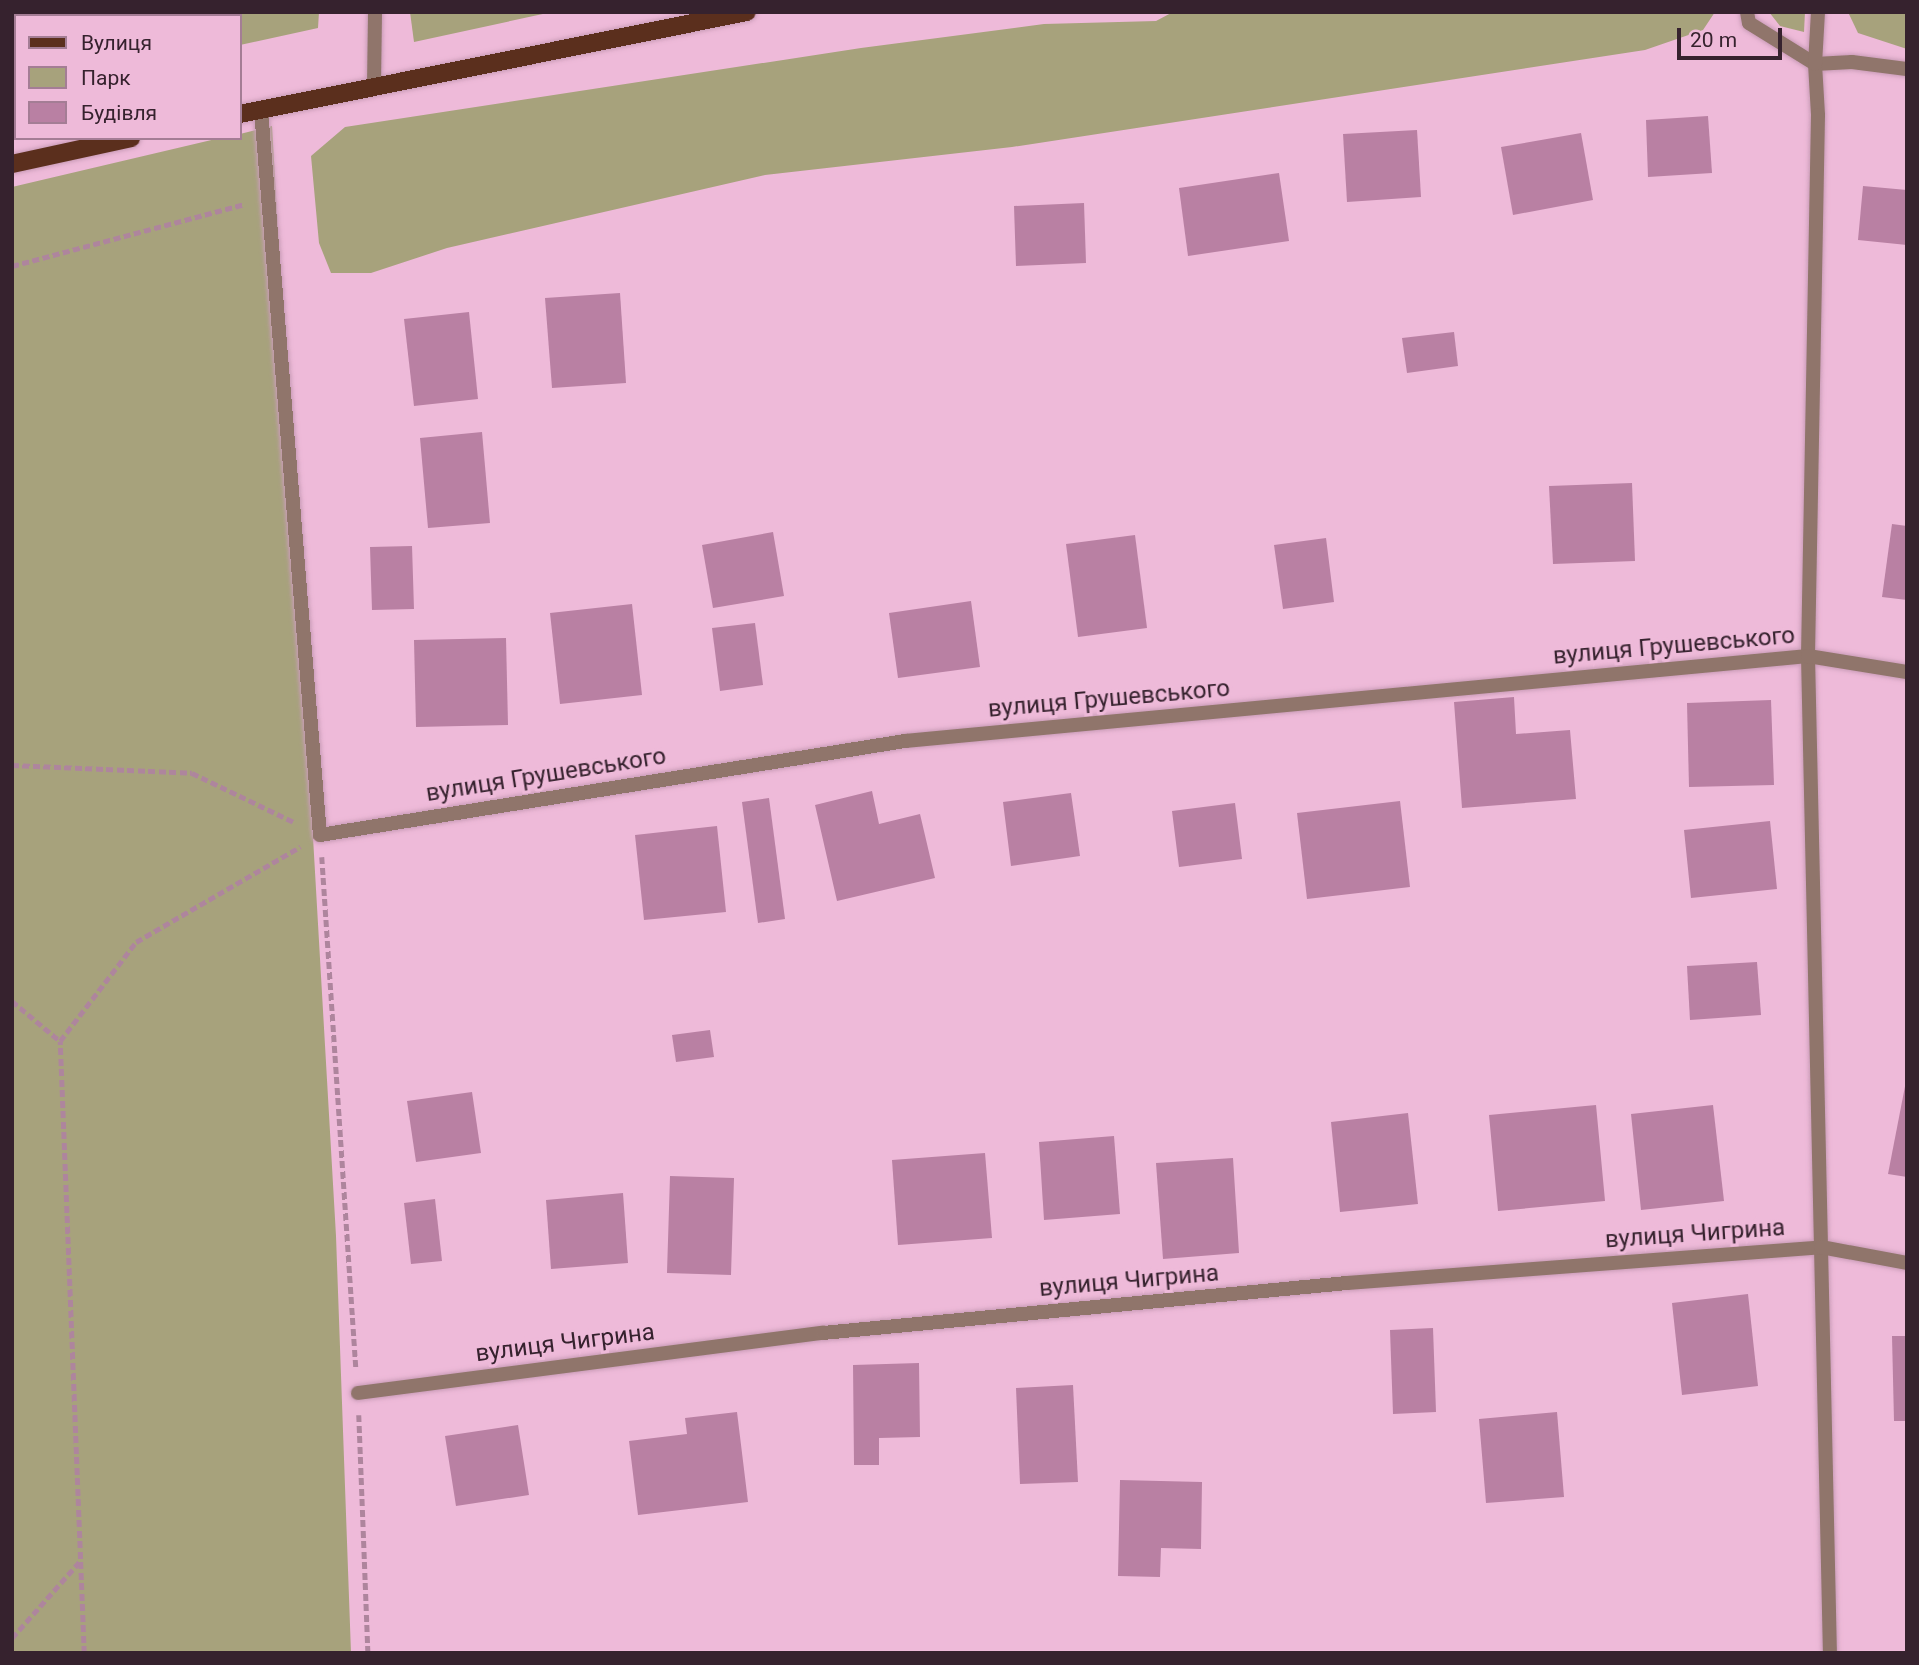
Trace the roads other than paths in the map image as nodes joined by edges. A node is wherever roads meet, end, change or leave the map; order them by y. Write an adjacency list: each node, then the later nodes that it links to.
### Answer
1 (375, 12): 7 (street)
2 (747, 12): 7 (main road)
3 (1746, 12): 5 (street)
4 (1818, 12): 5 (street)
5 (1815, 64): 6 (street); 12 (street)
6 (1907, 69)
7 (374, 85): 8 (main road)
8 (261, 110): 9 (main road); 12 (street, вулиця Грушевського)
9 (242, 114)
10 (122, 140): 11 (main road)
11 (12, 164)
12 (1808, 656): 13 (street, вулиця Грушевського); 14 (street)
13 (1907, 673)
14 (1821, 1247): 15 (street, вулиця Чигрина); 16 (street, вулиця Чигрина); 17 (street)
15 (1907, 1262)
16 (358, 1393)
17 (1830, 1653)

